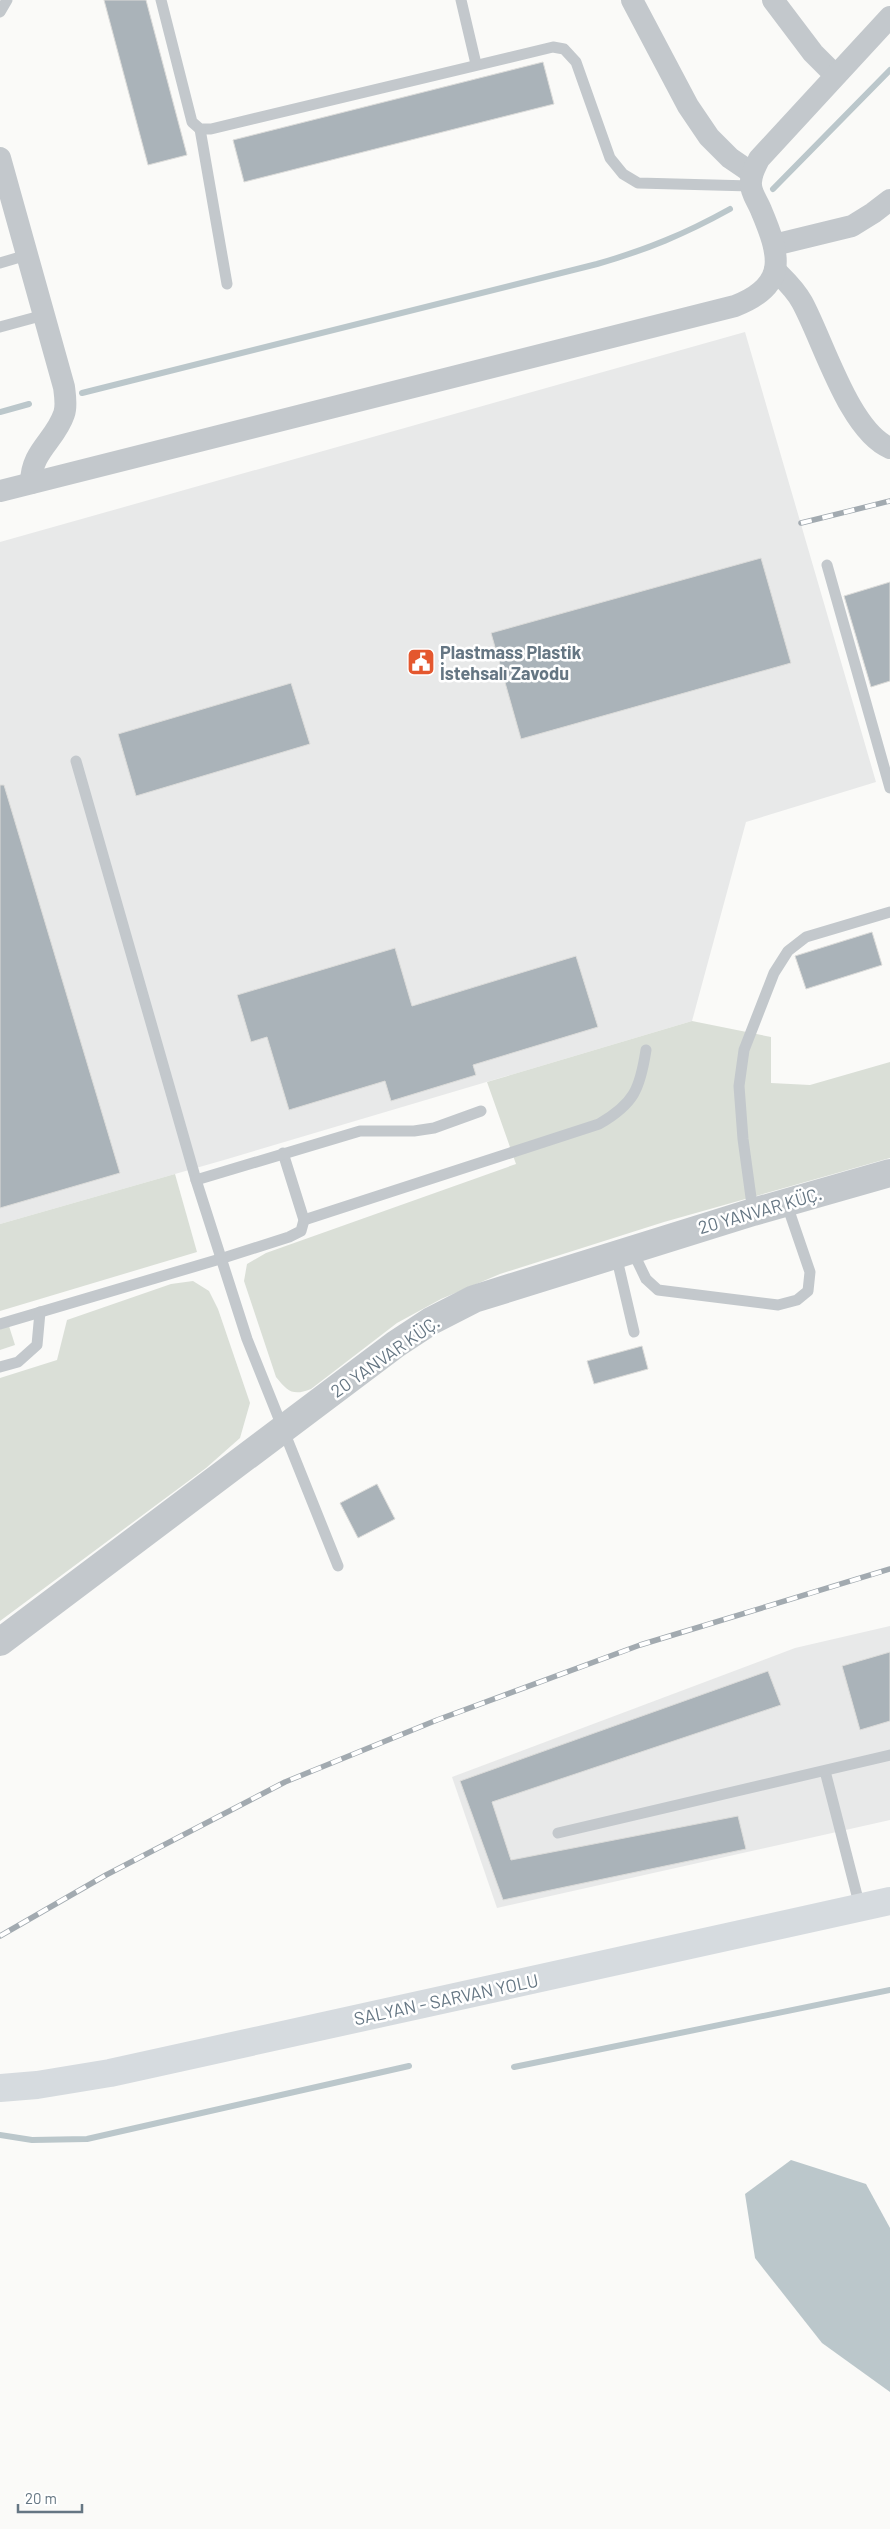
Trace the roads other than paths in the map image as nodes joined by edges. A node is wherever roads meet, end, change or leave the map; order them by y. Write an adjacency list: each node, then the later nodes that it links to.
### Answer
1 (7, 0): 6 (lane)
2 (161, 0): 10 (lane)
3 (461, 0): 8 (lane)
4 (632, 0): 12 (street)
5 (773, 0): 9 (street)
6 (0, 12)
7 (890, 17): 9 (street)
8 (476, 64): 10 (lane); 12 (lane)
9 (835, 75): 12 (street)
10 (200, 129): 18 (lane)
11 (0, 158): 15 (street)
12 (751, 180): 14 (street)
13 (890, 200): 14 (street)
14 (774, 244): 17 (street)
15 (27, 255): 16 (lane); 19 (street)
16 (0, 264)
17 (775, 270): 21 (street); 22 (street)
18 (227, 284)
19 (44, 315): 20 (lane); 22 (street)
20 (0, 327)
21 (890, 448)
22 (31, 483): 23 (street)
23 (0, 491)
24 (827, 565): 26 (lane)
25 (76, 760): 32 (lane)
26 (890, 788)
27 (890, 912): 34 (lane)
28 (646, 1050): 35 (lane)
29 (481, 1111): 30 (lane)
30 (283, 1153): 32 (lane); 35 (lane)
31 (890, 1173): 33 (street, 20 YANVAR KÜÇ.)
32 (196, 1180): 37 (lane)
33 (786, 1202): 34 (street, 20 YANVAR KÜÇ.); 36 (lane)
34 (753, 1212): 36 (street, 20 YANVAR KÜÇ.)
35 (304, 1220): 37 (lane)
36 (624, 1251): 40 (lane); 42 (street, 20 YANVAR KÜÇ.)
37 (220, 1259): 38 (lane); 42 (lane)
38 (40, 1312): 39 (lane); 41 (lane)
39 (0, 1324)
40 (634, 1332)
41 (0, 1367)
42 (283, 1430): 43 (lane); 44 (street, 20 YANVAR KÜÇ.)
43 (338, 1566)
44 (0, 1642)
45 (890, 1755): 46 (lane)
46 (826, 1771): 47 (lane); 49 (lane)
47 (558, 1833)
48 (890, 1901): 49 (main road, SALYAN - SARVAN YOLU)
49 (860, 1908): 50 (main road, SALYAN - SARVAN YOLU)
50 (0, 2088)

